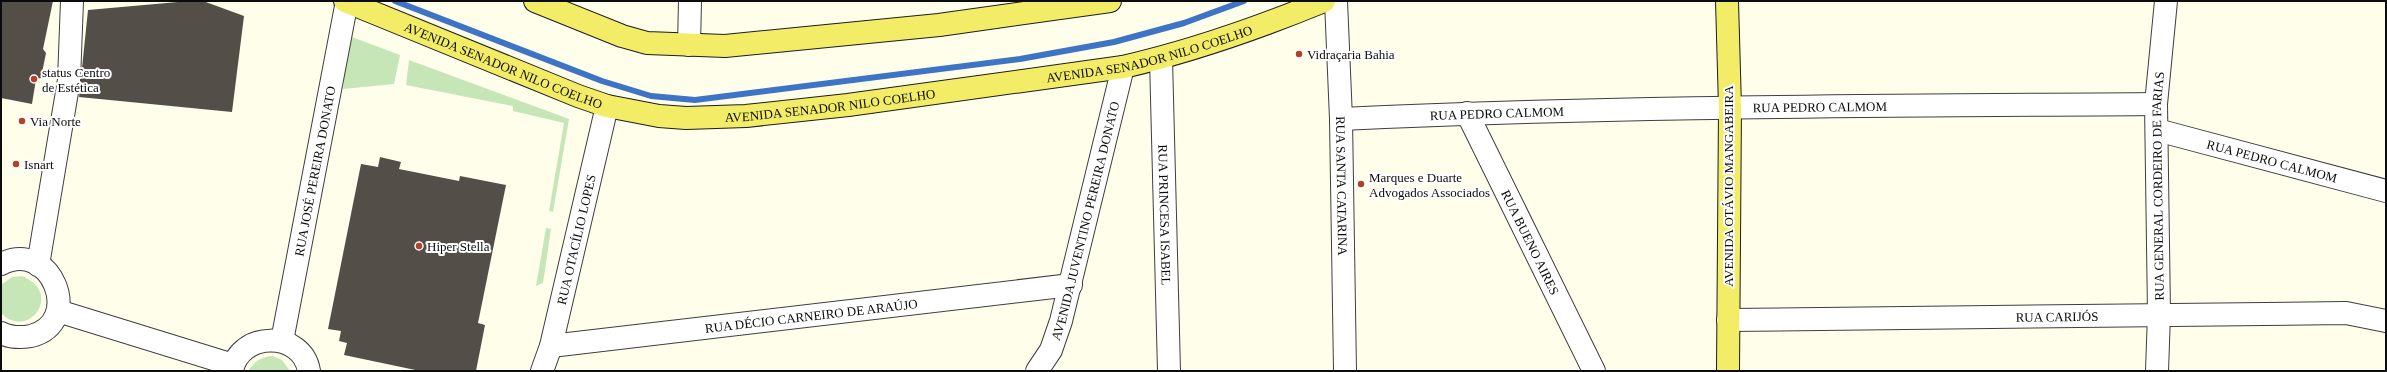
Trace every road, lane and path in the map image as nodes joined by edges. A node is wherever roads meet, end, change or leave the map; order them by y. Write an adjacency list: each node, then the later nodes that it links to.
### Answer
1 (72, 1): 21 (street)
2 (346, 1): 14 (main road, AVENIDA SENADOR NILO COELHO); 28 (street, RUA JOSÉ PEREIRA DONATO)
3 (535, 1): 10 (main road)
4 (690, 1): 10 (street)
5 (1110, 1): 10 (main road)
6 (1324, 1): 11 (main road, AVENIDA SENADOR NILO COELHO)
7 (1336, 1): 17 (street, RUA SANTA CATARINA)
8 (1726, 1): 15 (main road, AVENIDA OTÁVIO MANGABEIRA)
9 (2166, 1): 13 (street, RUA GENERAL CORDEIRO DE FARIAS)
10 (689, 46)
11 (1161, 59): 12 (main road, AVENIDA SENADOR NILO COELHO); 34 (street, RUA PRINCESA ISABEL)
12 (1123, 67): 14 (main road, AVENIDA SENADOR NILO COELHO); 22 (street, AVENIDA JUVENTINO PEREIRA DONATO)
13 (2156, 104): 15 (street, RUA PEDRO CALMOM); 18 (street, RUA GENERAL CORDEIRO DE FARIAS)
14 (607, 106): 29 (street, RUA OTACÍLIO LOPES)
15 (1730, 107): 16 (street, RUA PEDRO CALMOM); 25 (main road, AVENIDA OTÁVIO MANGABEIRA)
16 (1467, 113): 17 (street, RUA PEDRO CALMOM); 36 (street, RUA BUENO AIRES)
17 (1341, 119): 35 (street, RUA SANTA CATARINA)
18 (2157, 130): 19 (street, RUA PEDRO CALMOM); 24 (street, RUA GENERAL CORDEIRO DE FARIAS)
19 (2386, 191)
20 (1, 264): 21 (street)
21 (38, 265): 23 (street)
22 (1071, 285): 29 (street, RUA DÉCIO CARNEIRO DE ARAÚJO); 33 (street, AVENIDA JUVENTINO PEREIRA DONATO)
23 (58, 311): 27 (street); 30 (street)
24 (2159, 314): 25 (street, RUA CARIJÓS); 26 (street, RUA CARIJÓS); 38 (street, RUA GENERAL CORDEIRO DE FARIAS)
25 (1728, 320): 37 (main road, AVENIDA OTÁVIO MANGABEIRA)
26 (2386, 321)
27 (3, 339)
28 (282, 341): 30 (street); 31 (street)
29 (551, 346): 32 (street, RUA OTACÍLIO LOPES)
30 (232, 368)
31 (309, 371)
32 (542, 371)
33 (1037, 371)
34 (1169, 371)
35 (1345, 371)
36 (1594, 371)
37 (1728, 371)
38 (2157, 371)

